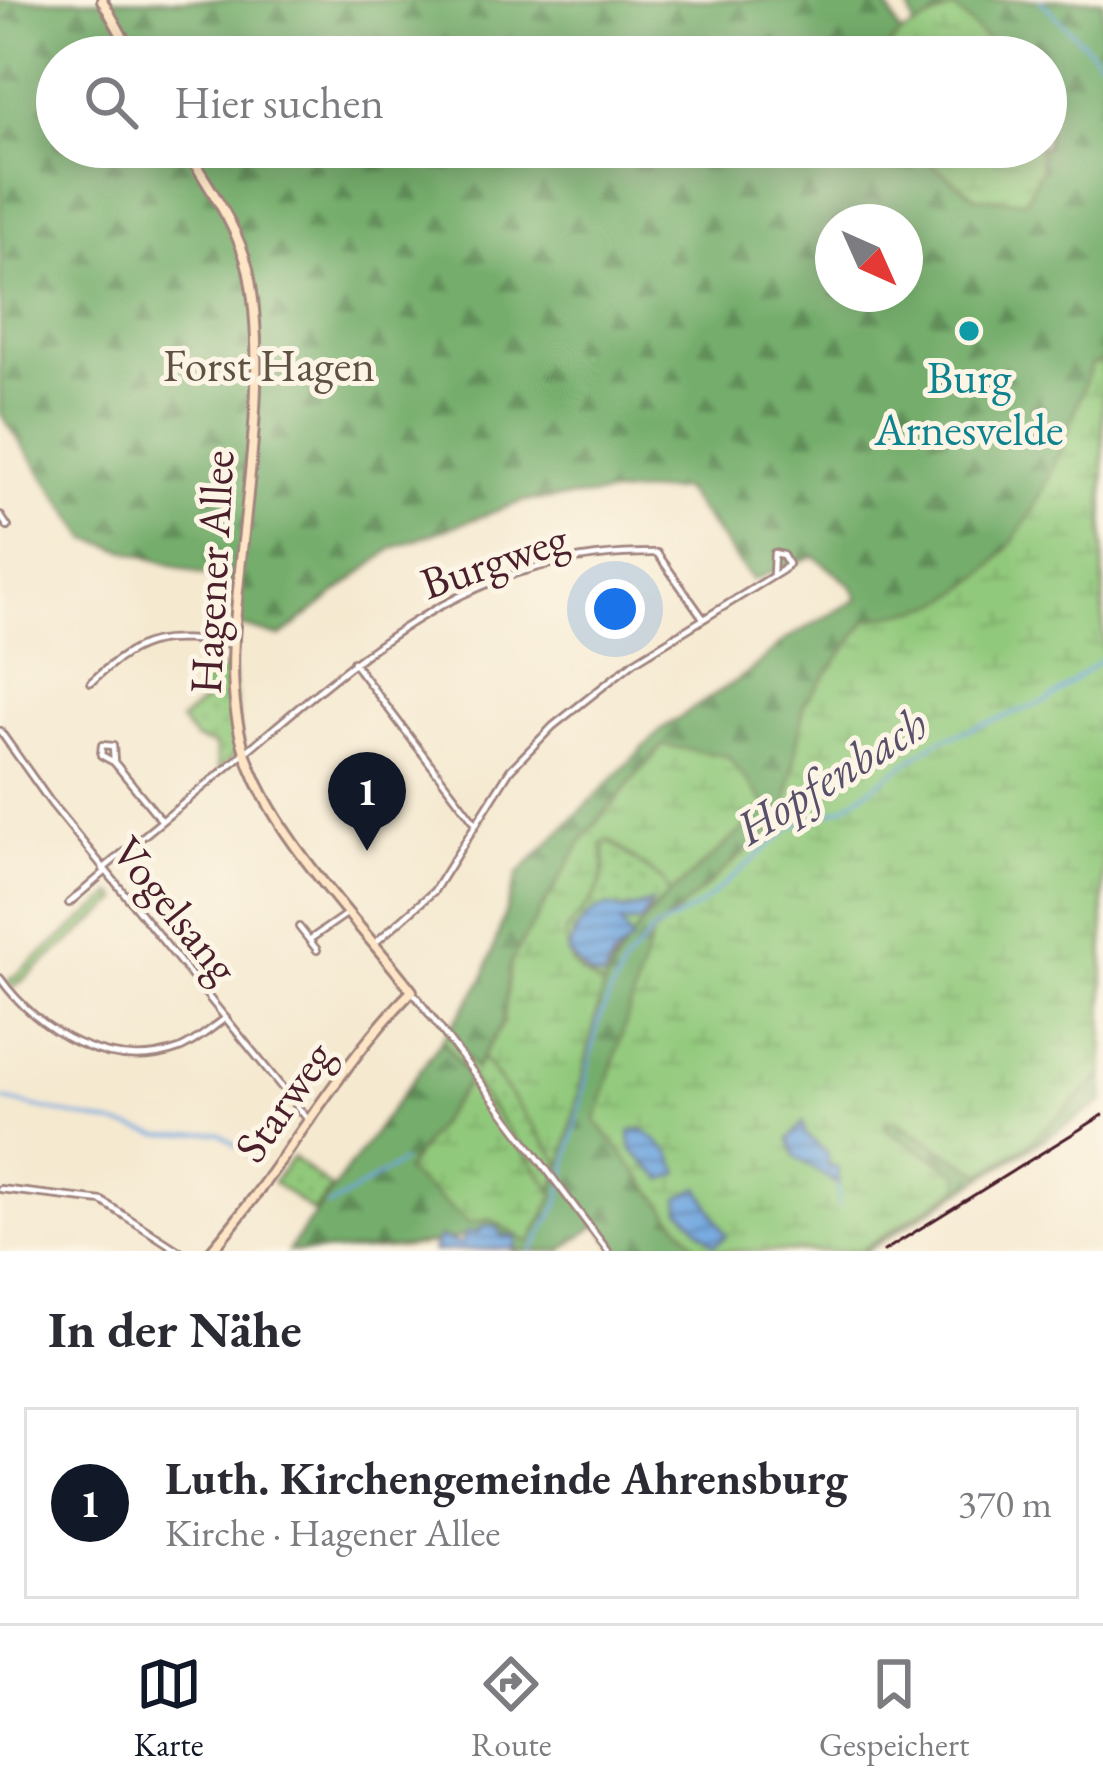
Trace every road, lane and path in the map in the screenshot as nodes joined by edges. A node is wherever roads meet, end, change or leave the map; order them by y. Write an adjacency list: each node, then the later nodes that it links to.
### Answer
1 (102, 0): 2 (street)
2 (122, 36)
3 (197, 168): 8 (street, Hagener Allee)
4 (0, 515): 5 (street)
5 (8, 527)
6 (773, 574): 7 (street)
7 (703, 618): 9 (street, Burgweg); 15 (street)
8 (232, 644): 10 (street); 12 (street, Hagener Allee)
9 (352, 662): 12 (street, Burgweg); 15 (street)
10 (91, 682)
11 (0, 731): 16 (street, Vogelsang)
12 (245, 752): 14 (street, Burgweg); 18 (street, Hagener Allee)
13 (114, 761): 14 (street)
14 (162, 821): 16 (street, Burgweg)
15 (476, 824): 21 (street)
16 (104, 870): 17 (street, Burgweg); 25 (street, Vogelsang)
17 (69, 903)
18 (350, 911): 20 (street); 21 (street, Hagener Allee)
19 (299, 927): 20 (street)
20 (310, 940): 22 (street)
21 (375, 943): 24 (street, Hagener Allee)
22 (317, 950)
23 (0, 978): 25 (street)
24 (412, 991): 26 (street, Starweg); 30 (street, Hagener Allee)
25 (226, 1018): 26 (street, Vogelsang)
26 (310, 1122): 29 (street, Starweg)
27 (0, 1189): 28 (street)
28 (179, 1251)
29 (211, 1251)
30 (608, 1251)

